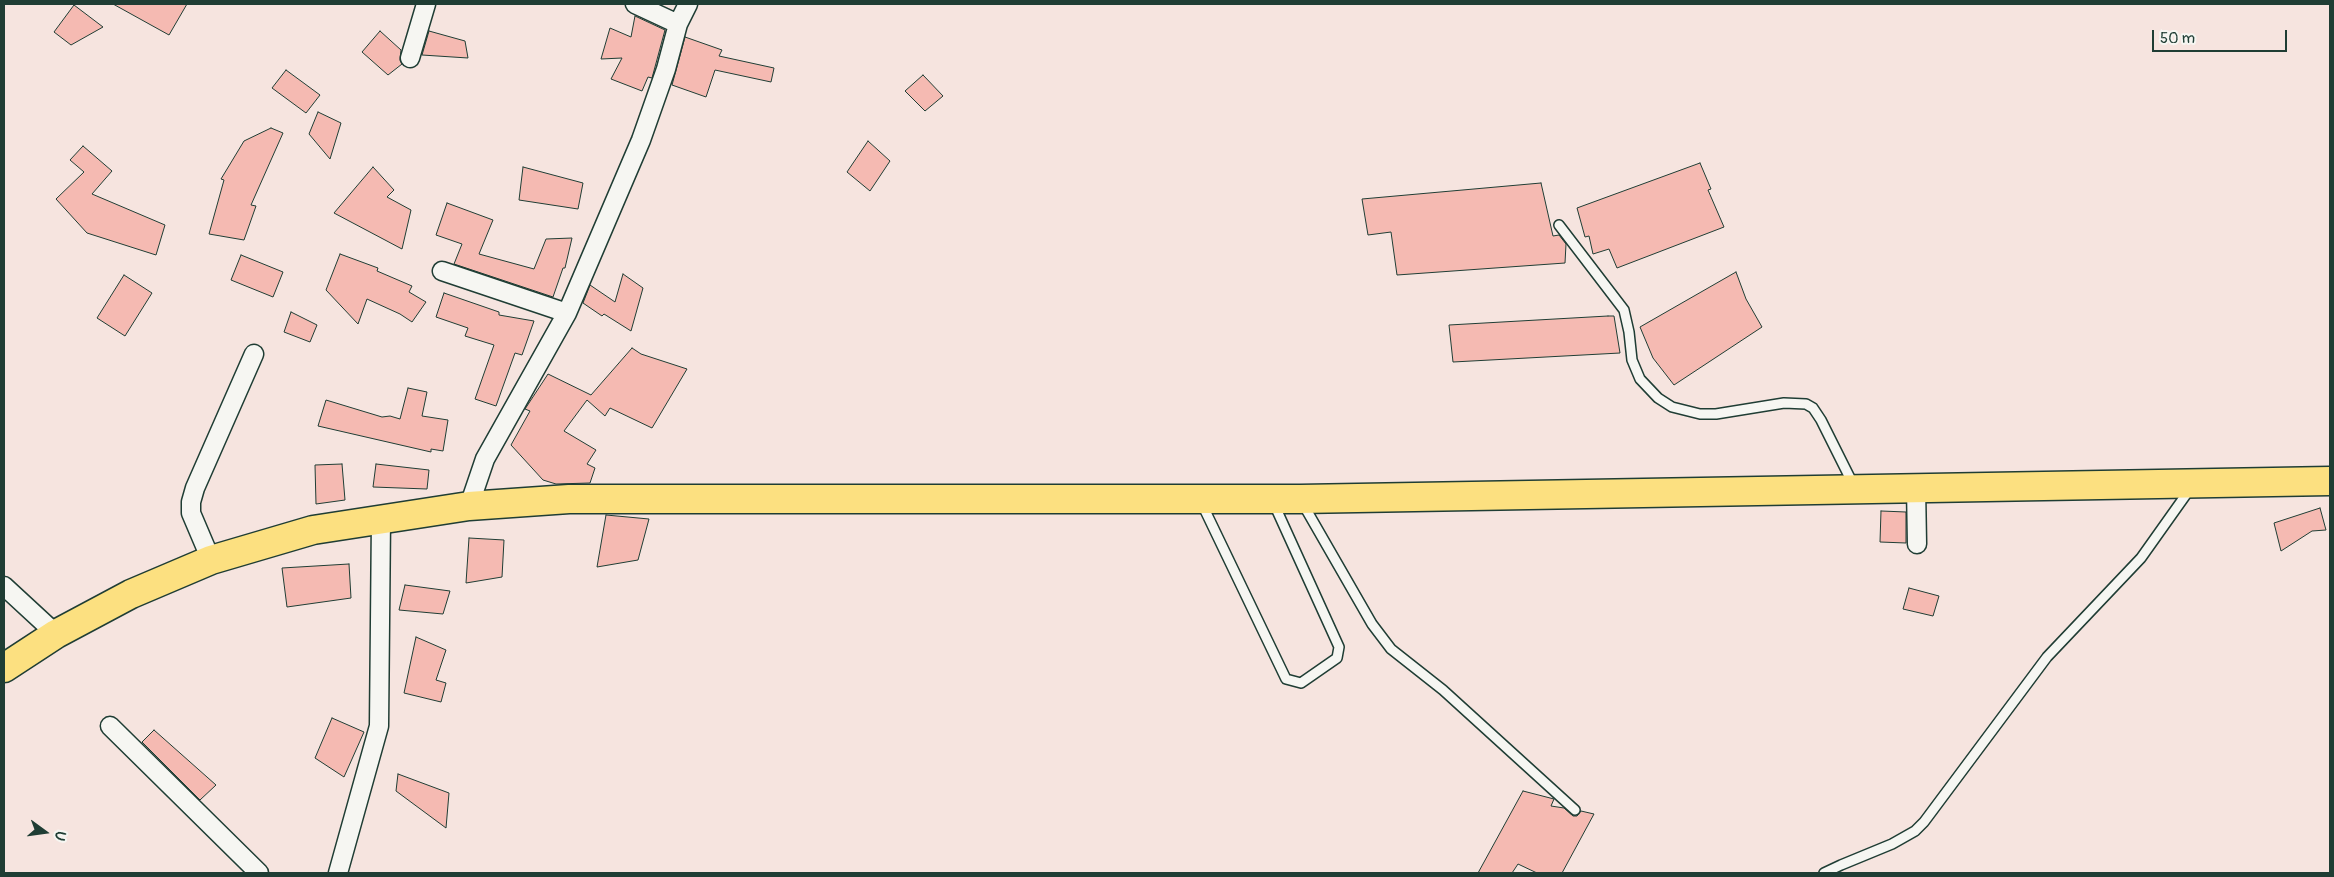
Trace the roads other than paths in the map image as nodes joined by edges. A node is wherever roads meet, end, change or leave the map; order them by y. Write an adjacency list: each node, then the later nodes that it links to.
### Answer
1 (426, 4): 5 (street)
2 (635, 4): 4 (street)
3 (688, 4): 4 (street)
4 (678, 24): 8 (street)
5 (410, 58)
6 (1558, 225): 13 (lane)
7 (442, 271): 8 (street)
8 (567, 312): 17 (street)
9 (254, 354): 20 (street)
10 (2330, 481): 11 (main road)
11 (2194, 482): 12 (main road); 28 (lane)
12 (1916, 487): 13 (main road); 19 (street)
13 (1855, 488): 16 (main road)
14 (1199, 499): 15 (main road); 15 (lane); 17 (main road)
15 (1272, 499): 16 (main road)
16 (1300, 499): 25 (lane)
17 (468, 506): 18 (main road)
18 (381, 518): 20 (main road); 27 (street)
19 (1917, 544)
20 (211, 560): 22 (main road)
21 (4, 586): 22 (street)
22 (56, 634): 23 (main road)
23 (4, 668)
24 (110, 726): 26 (street)
25 (1575, 810)
26 (259, 873)
27 (338, 873)
28 (1824, 873)

